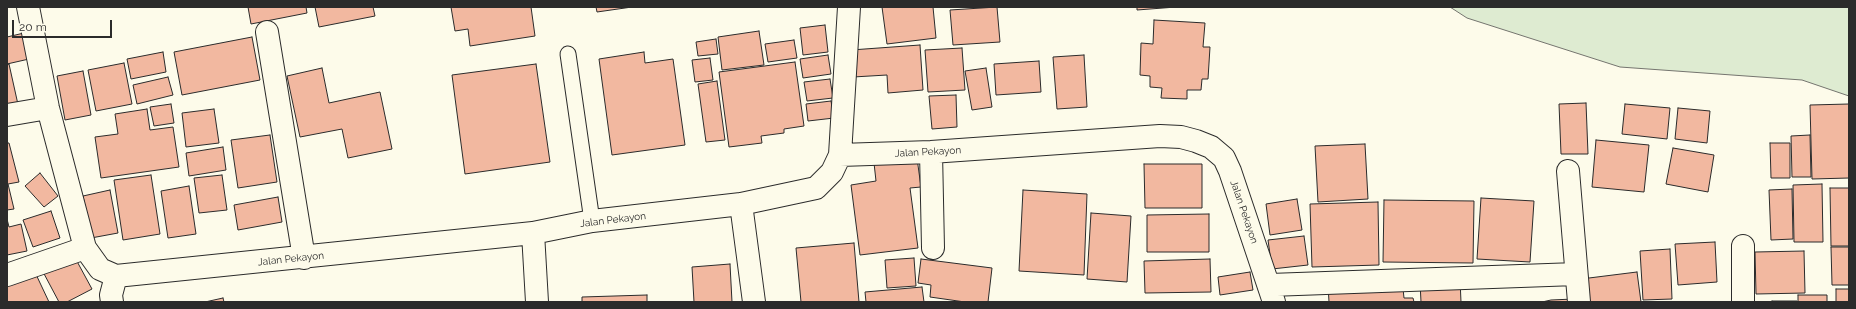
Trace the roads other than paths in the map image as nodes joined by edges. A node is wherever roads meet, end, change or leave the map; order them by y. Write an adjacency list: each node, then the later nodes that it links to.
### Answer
1 (28, 7): 5 (street)
2 (849, 7): 8 (street)
3 (267, 32): 16 (street)
4 (568, 54): 11 (lane)
5 (48, 108): 6 (street); 14 (street)
6 (7, 115)
7 (932, 152): 8 (street, Jalan Pekayon); 15 (street); 20 (street, Jalan Pekayon)
8 (840, 155): 10 (street, Jalan Pekayon)
9 (1568, 171): 17 (street)
10 (741, 204): 11 (street, Jalan Pekayon); 23 (street)
11 (592, 221): 12 (street, Jalan Pekayon)
12 (533, 233): 16 (street, Jalan Pekayon); 22 (street)
13 (1743, 246): 25 (street)
14 (85, 248): 18 (street); 19 (street)
15 (933, 248)
16 (304, 258): 19 (street, Jalan Pekayon)
17 (1576, 274): 20 (street); 24 (street)
18 (7, 275)
19 (116, 276): 21 (street)
20 (1272, 293)
21 (112, 302)
22 (537, 302)
23 (754, 302)
24 (1579, 302)
25 (1743, 302)

